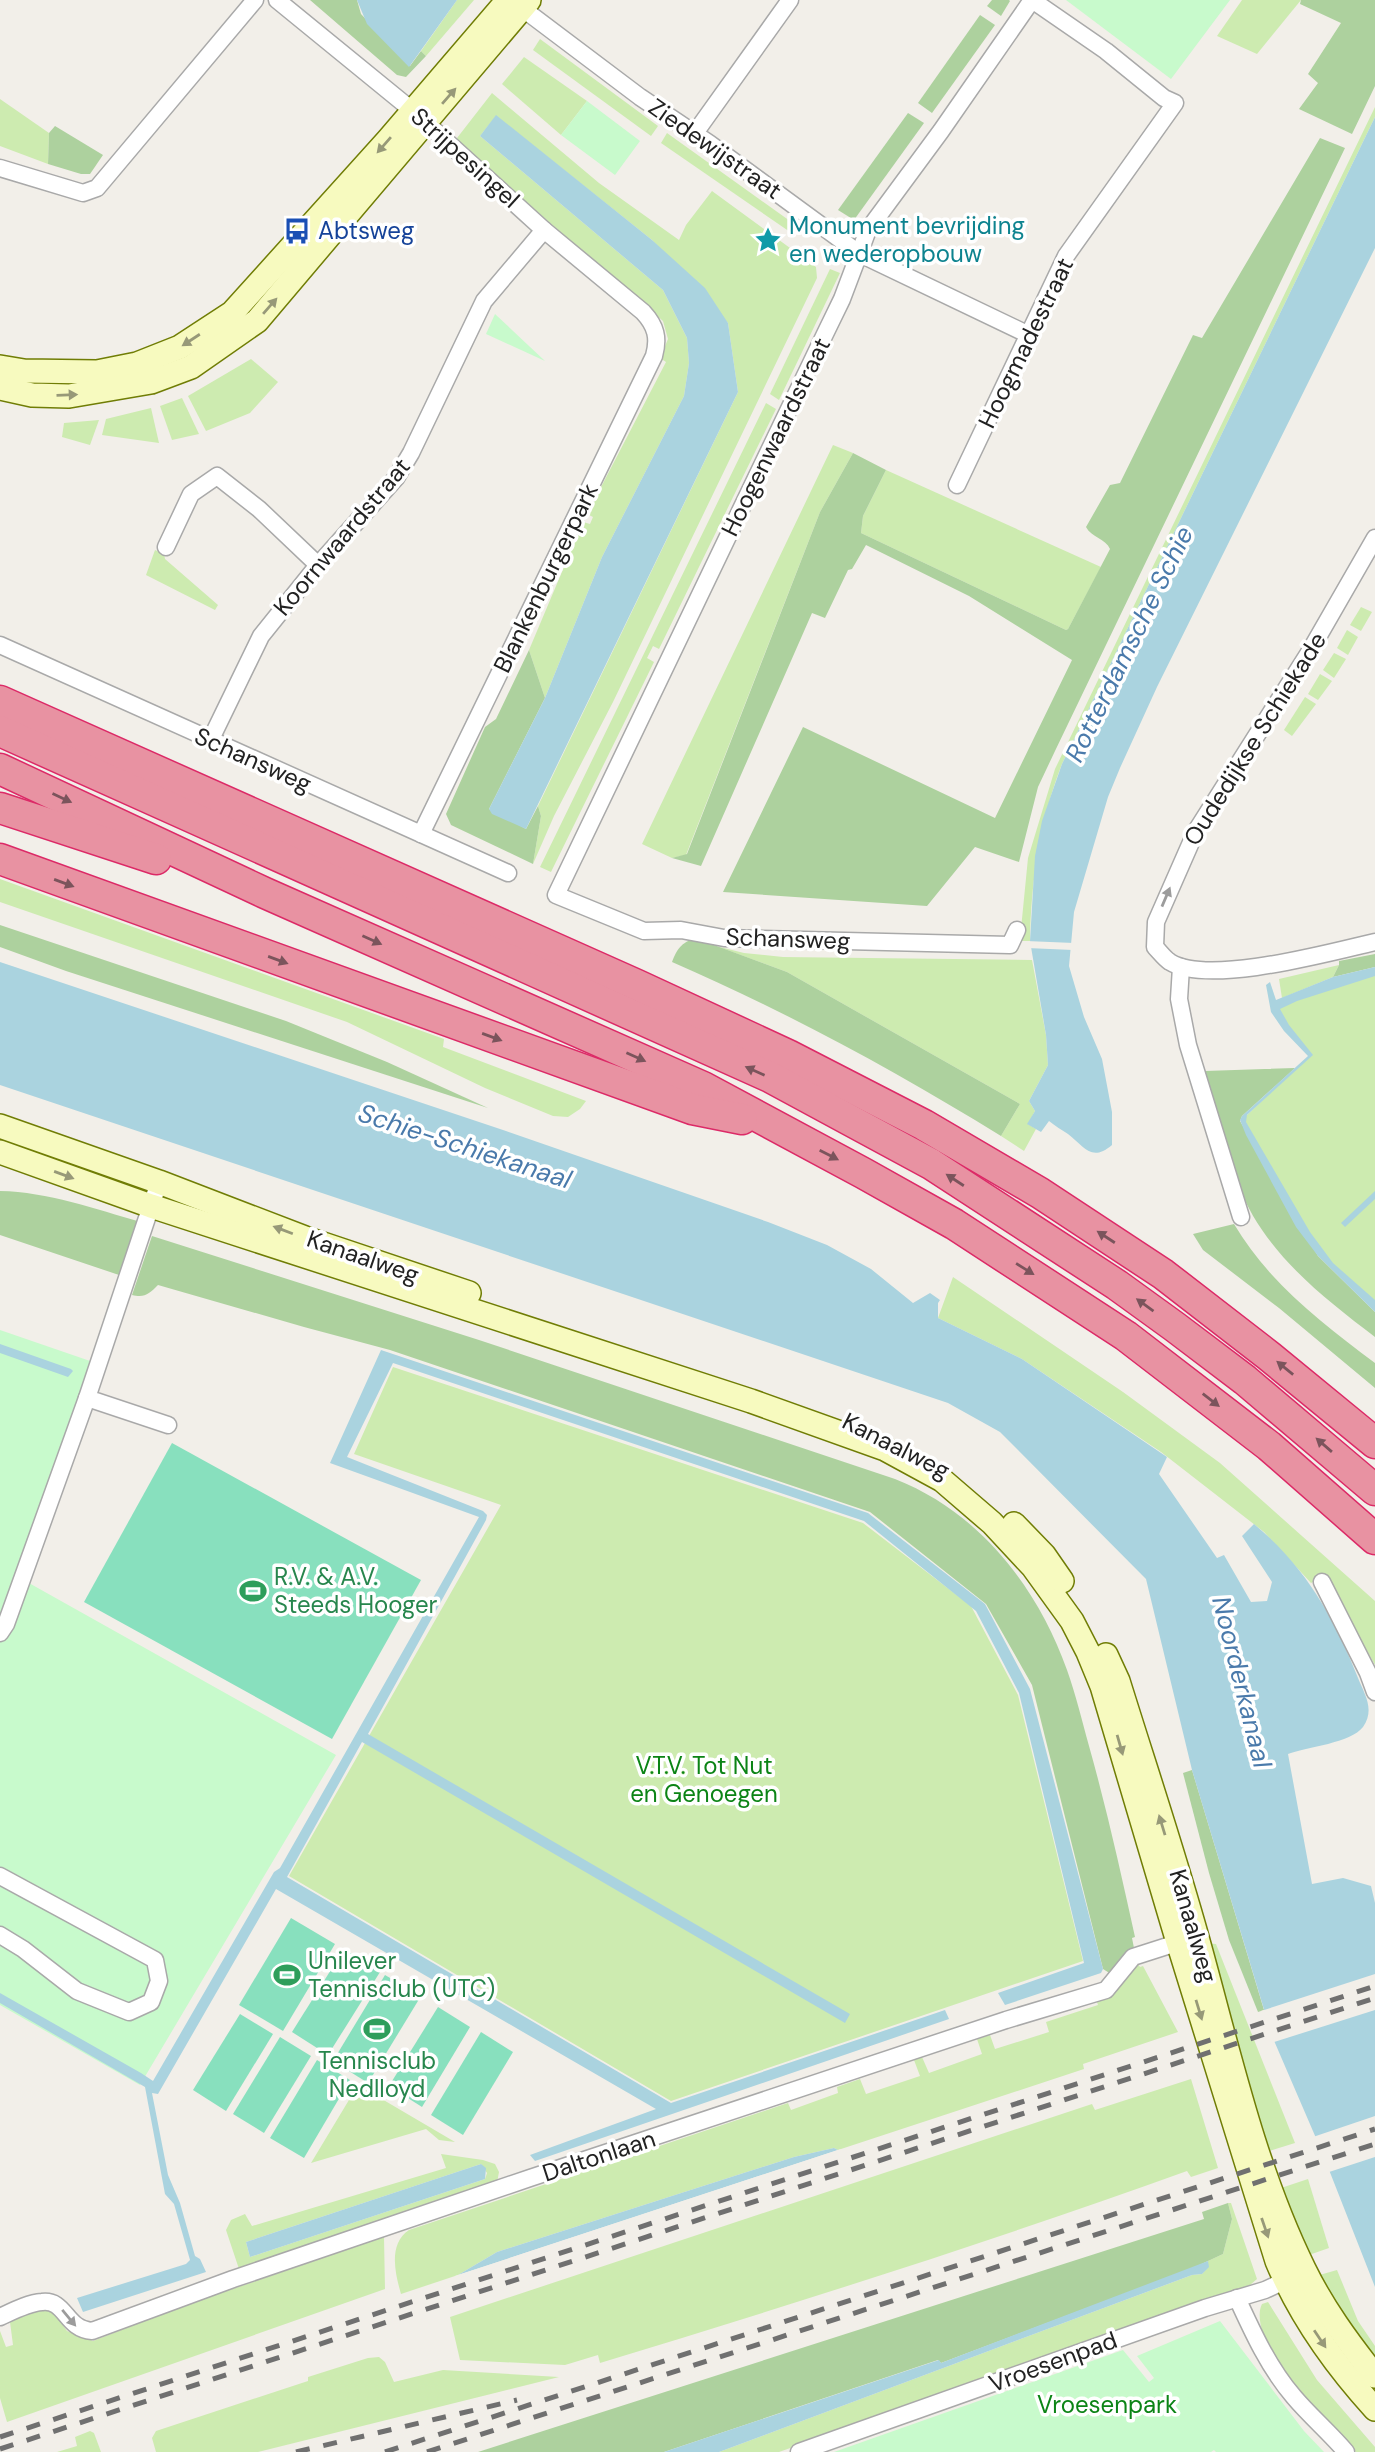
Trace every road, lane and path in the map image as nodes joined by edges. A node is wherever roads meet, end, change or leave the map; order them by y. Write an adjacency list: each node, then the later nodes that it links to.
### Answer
1 (255, 0): 8 (street)
2 (277, 0): 6 (street, Strijpesingel)
3 (790, 0): 7 (street)
4 (1032, 0): 10 (street, Hoogenwaardstraat); 12 (street, Hoogmadestraat)
5 (518, 2): 6 (main road); 7 (street, Ziedewijstraat)
6 (419, 117): 9 (street, Strijpesingel); 13 (main road, one-way to 13); 14 (main road, one-way to 6)
7 (695, 133): 10 (street, Ziedewijstraat)
8 (0, 168)
9 (544, 230): 11 (street, Strijpesingel); 18 (street, Koornwaardstraat)
10 (860, 254): 12 (street, Ziedewijstraat); 30 (street, Hoogenwaardstraat)
11 (649, 320): 26 (street, Blankenburgerpark)
12 (1027, 334): 15 (street, Hoogmadestraat)
13 (0, 366)
14 (0, 388)
15 (957, 485)
16 (1375, 538): 33 (street, Oudedijkse Schiekade, one-way to 16)
17 (166, 547): 18 (street)
18 (318, 565): 23 (street, Koornwaardstraat)
19 (0, 645): 23 (street, Schansweg)
20 (0, 681): 34 (highway)
21 (0, 701): 34 (highway)
22 (0, 731): 44 (highway, one-way to 22)
23 (211, 741): 26 (street, Schansweg)
24 (0, 769): 29 (highway, one-way to 29)
25 (0, 808): 29 (highway)
26 (421, 834): 28 (street, Schansweg)
27 (0, 859): 35 (highway, one-way to 35)
28 (508, 873)
29 (265, 892): 35 (highway, one-way to 35)
30 (556, 895): 31 (street, Schansweg)
31 (1017, 930)
32 (1375, 942): 33 (street)
33 (1181, 967): 40 (street)
34 (788, 1055): 43 (highway, one-way to 34)
35 (768, 1124): 45 (highway, one-way to 45)
36 (0, 1126): 38 (main road, Kanaalweg)
37 (0, 1152): 39 (main road, Kanaalweg, one-way to 39)
38 (159, 1182): 39 (street); 51 (main road, Kanaalweg, one-way to 38)
39 (151, 1206): 41 (street); 51 (main road, Kanaalweg, one-way to 51)
40 (1241, 1217)
41 (87, 1398): 42 (street); 47 (street)
42 (168, 1425)
43 (1375, 1443)
44 (1375, 1490)
45 (1375, 1539)
46 (1322, 1582): 48 (street)
47 (0, 1633)
48 (1375, 1692)
49 (0, 1875): 50 (street)
50 (0, 1935)
51 (1187, 1939): 52 (main road, Kanaalweg); 54 (street, Daltonlaan, one-way to 51)
52 (1295, 2276): 53 (street, Vroesenpad); 55 (main road); 56 (main road, one-way to 56)
53 (1237, 2298): 57 (street, Vroesenpad); 58 (street)
54 (0, 2317)
55 (1375, 2376)
56 (1375, 2409)
57 (799, 2452)
58 (1346, 2452)

